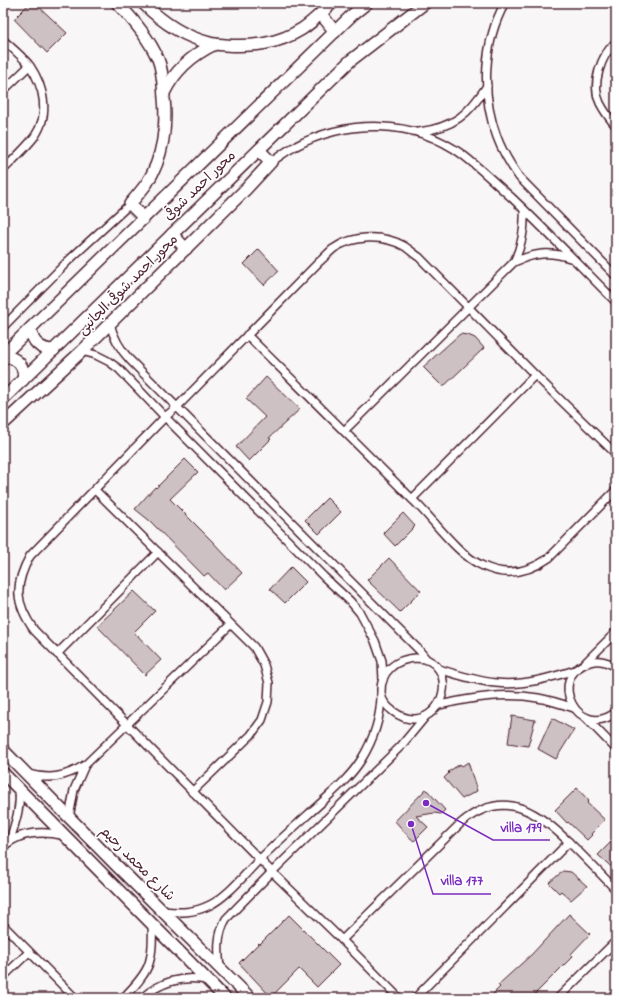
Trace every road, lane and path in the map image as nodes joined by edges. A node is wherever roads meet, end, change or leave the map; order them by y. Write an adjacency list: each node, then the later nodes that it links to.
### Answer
1 (117, 3): 16 (street)
2 (143, 3): 9 (street)
3 (332, 3): 7 (street)
4 (367, 3): 8 (street, محور احمد شوقى)
5 (425, 3): 22 (street, محور احمد شوقى)
6 (505, 3): 17 (street)
7 (320, 14): 8 (street); 12 (street)
8 (335, 32): 27 (street, محور احمد شوقى)
9 (189, 35): 12 (street); 13 (street)
10 (3, 40): 14 (street)
11 (616, 42): 20 (street)
12 (215, 44): 13 (street)
13 (189, 59): 15 (street)
14 (29, 66): 18 (street); 24 (street)
15 (177, 72): 16 (street); 19 (street)
16 (163, 73): 19 (street)
17 (487, 86): 21 (street); 32 (street)
18 (3, 92)
19 (164, 93): 25 (street)
20 (616, 126)
21 (419, 132): 23 (street); 26 (street)
22 (259, 150): 23 (street); 28 (street, محور احمد شوقى)
23 (271, 162): 29 (street, محور احمد شوقى الجانبى)
24 (3, 170)
25 (130, 204): 27 (street); 36 (street)
26 (524, 210): 30 (street); 31 (street)
27 (144, 218): 37 (street, محور احمد شوقى)
28 (172, 234): 29 (street); 39 (street, محور احمد شوقى)
29 (186, 249): 35 (street, محور احمد شوقى الجانبى)
30 (573, 258): 31 (street); 33 (street)
31 (514, 262): 34 (street)
32 (616, 276)
33 (616, 302)
34 (469, 307): 38 (street); 42 (street); 48 (street)
35 (110, 324): 40 (street, محور احمد شوقى الجانبى); 45 (street)
36 (3, 327)
37 (31, 328): 39 (street); 41 (street, محور احمد شوقى)
38 (247, 335): 45 (street); 48 (street)
39 (54, 350): 43 (street, محور احمد شوقى)
40 (82, 351): 46 (street); 47 (street, محور احمد شوقى الجانبى)
41 (3, 356): 43 (street)
42 (535, 375): 49 (street); 52 (street)
43 (22, 380): 44 (street, محور احمد شوقى)
44 (3, 399)
45 (177, 407): 46 (street); 57 (street)
46 (165, 417): 50 (street); 62 (street)
47 (3, 424)
48 (344, 431): 52 (street)
49 (616, 454)
50 (95, 490): 53 (street); 56 (street)
51 (616, 490): 52 (street)
52 (412, 499)
53 (158, 552): 54 (street); 56 (street)
54 (230, 625): 69 (street); 76 (street)
55 (616, 632): 58 (street)
56 (57, 654): 69 (street)
57 (427, 660): 60 (street); 62 (street)
58 (583, 664): 59 (street); 61 (street)
59 (616, 668)
60 (439, 669): 61 (street); 64 (street)
61 (575, 670): 65 (street)
62 (383, 680): 63 (street)
63 (381, 694): 67 (street); 82 (street)
64 (439, 705): 65 (street); 67 (street)
65 (574, 708): 68 (street)
66 (616, 712): 68 (street)
67 (425, 717): 84 (street)
68 (584, 717): 70 (street)
69 (126, 725): 72 (street); 76 (street)
70 (616, 749)
71 (3, 750): 74 (street, شارع محمد رحيم)
72 (85, 765): 74 (street); 77 (street)
73 (3, 773): 75 (street)
74 (25, 773): 77 (street, شارع محمد رحيم)
75 (20, 790): 78 (street); 79 (street)
76 (192, 792): 82 (street)
77 (69, 818): 83 (street, شارع محمد رحيم)
78 (63, 835): 79 (street); 85 (street)
79 (10, 840): 81 (street)
80 (568, 842): 86 (street); 90 (street); 102 (street)
81 (3, 847)
82 (259, 860): 84 (street); 87 (street)
83 (116, 866): 85 (street); 87 (street, شارع محمد رحيم)
84 (272, 872): 90 (street); 93 (street)
85 (106, 876): 89 (street)
86 (616, 890)
87 (163, 911): 93 (street, شارع محمد رحيم)
88 (3, 925): 92 (street)
89 (152, 925): 95 (street); 98 (street)
90 (342, 940): 96 (street)
91 (616, 941): 103 (street)
92 (29, 952): 94 (street); 97 (street)
93 (220, 968): 101 (street, شارع محمد رحيم)
94 (3, 977)
95 (207, 981): 99 (street); 100 (street)
96 (397, 997)
97 (75, 998)
98 (123, 998)
99 (142, 998)
100 (225, 998)
101 (250, 998)
102 (415, 998)
103 (558, 998)

